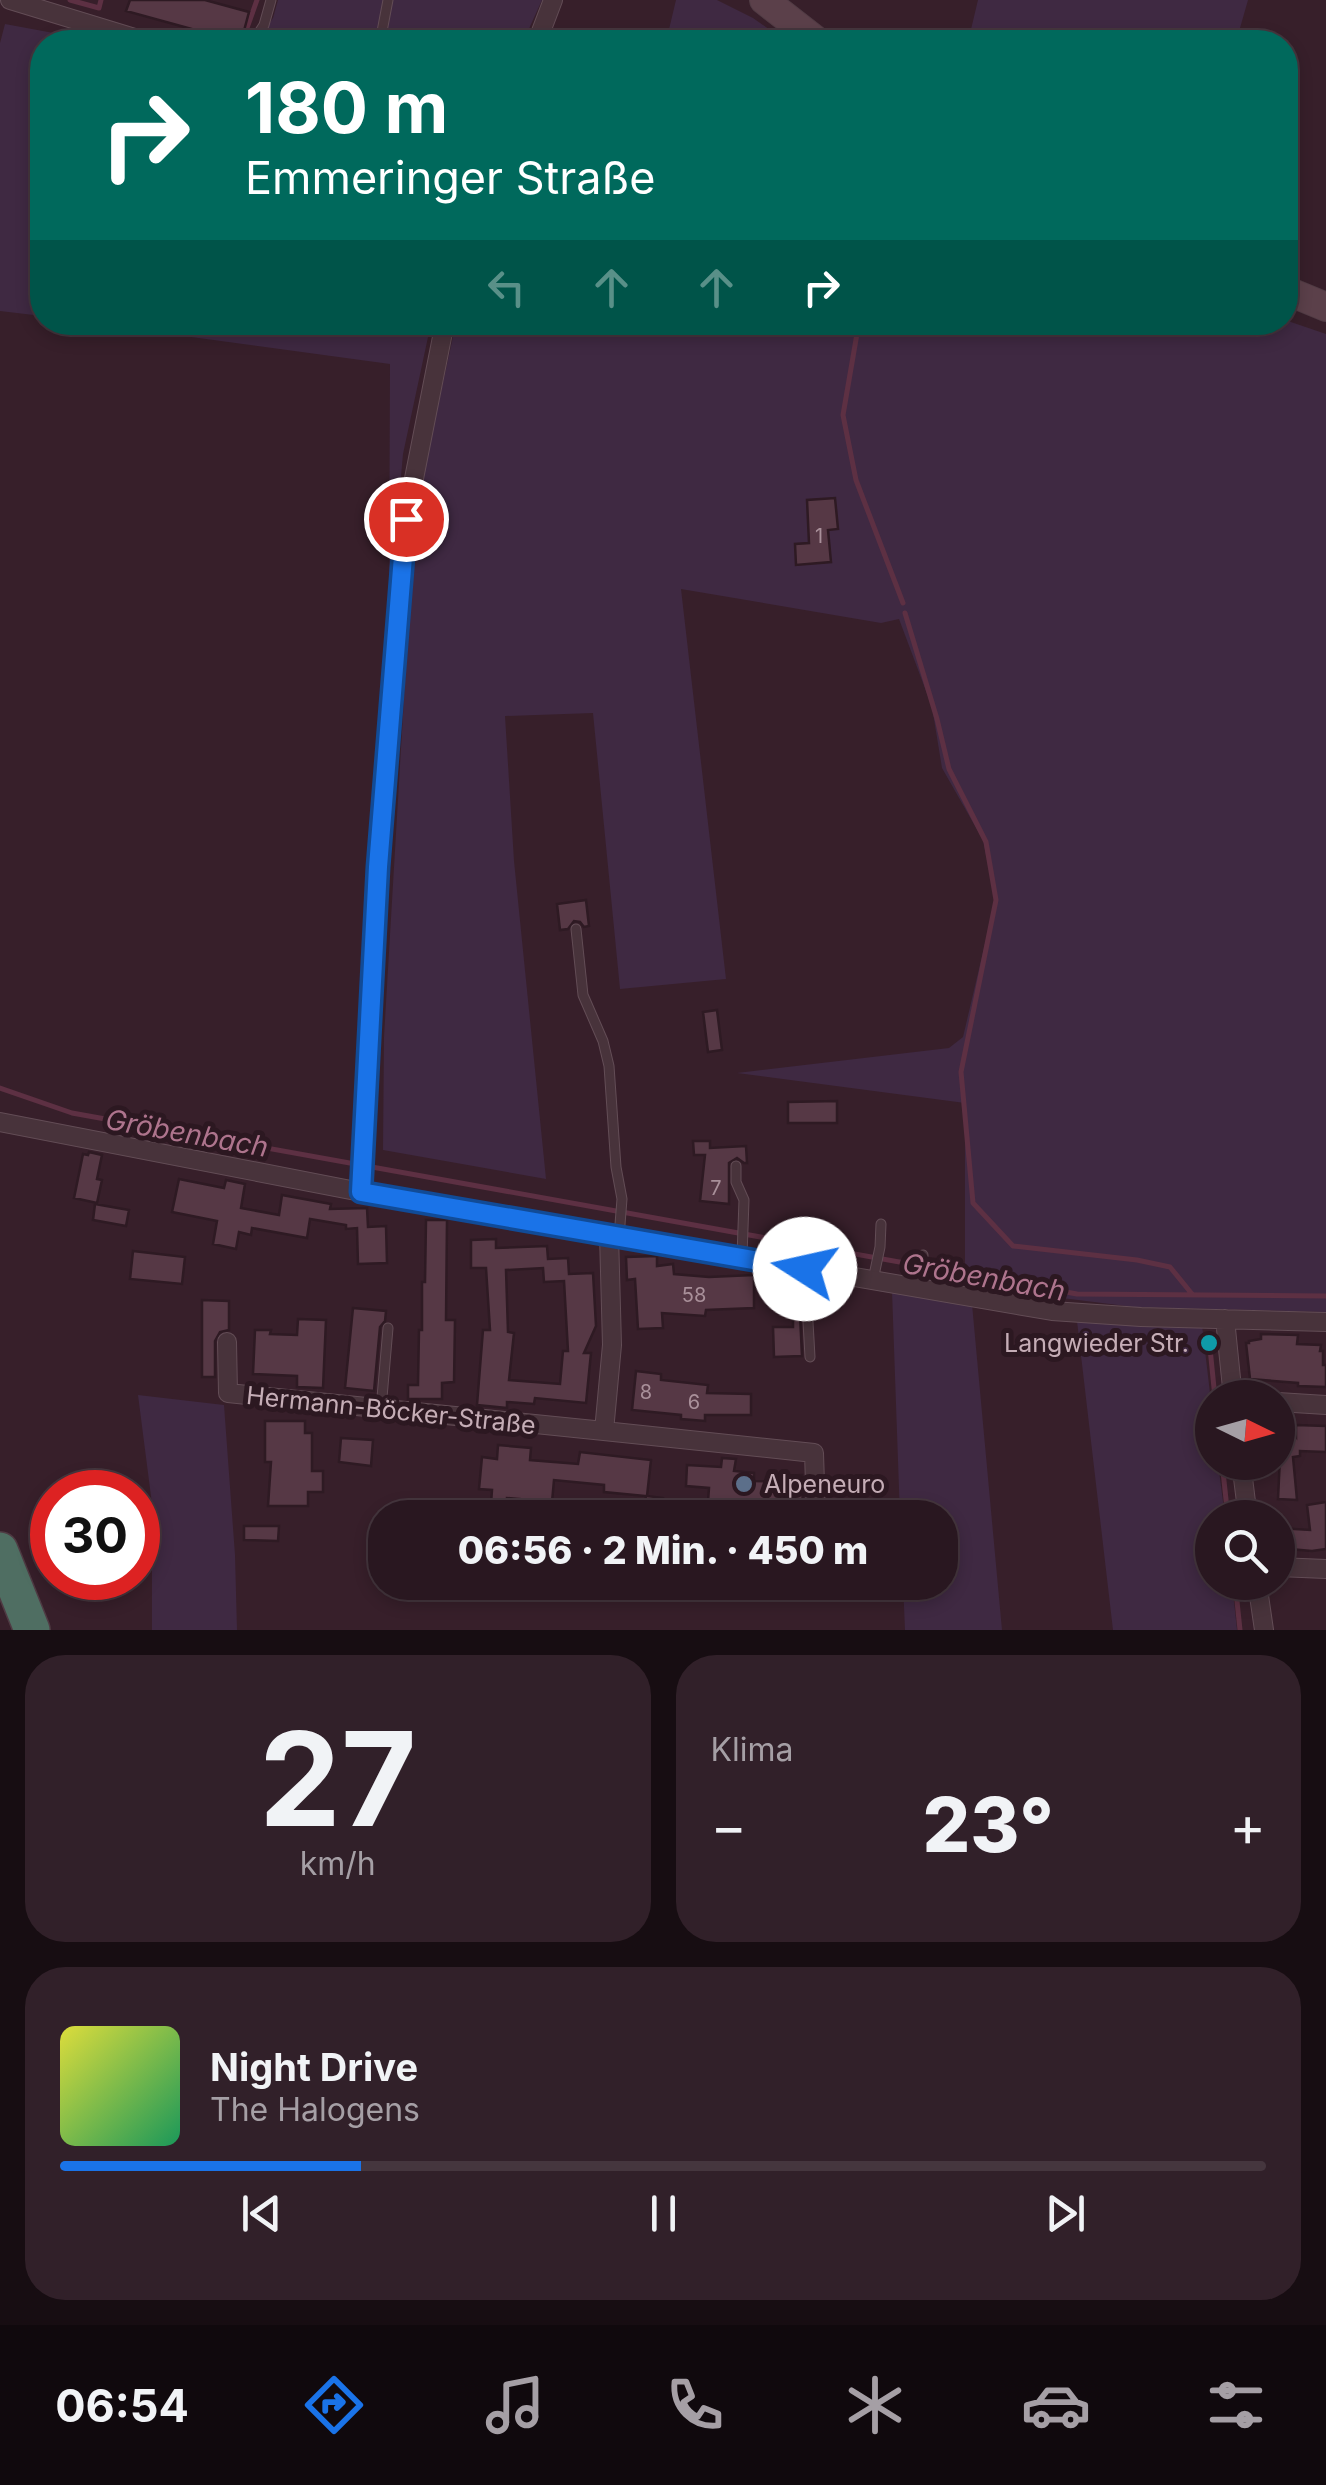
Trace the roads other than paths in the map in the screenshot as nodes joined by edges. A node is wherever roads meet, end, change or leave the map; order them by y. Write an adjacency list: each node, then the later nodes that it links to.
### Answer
1 (10, 0): 6 (street)
2 (271, 0): 7 (lane)
3 (388, 0): 8 (lane)
4 (554, 0): 9 (street)
5 (764, 0): 10 (street)
6 (109, 30)
7 (261, 30)
8 (382, 30)
9 (542, 30)
10 (803, 30)
11 (1298, 295): 12 (street)
12 (1326, 307)
13 (442, 335): 17 (street)
14 (576, 929): 19 (lane)
15 (0, 1122): 17 (street)
16 (736, 1166): 20 (lane)
17 (361, 1184): 19 (street)
18 (881, 1224): 23 (lane)
19 (616, 1232): 20 (street); 34 (street)
20 (743, 1250): 22 (street)
21 (923, 1255): 24 (lane)
22 (805, 1269): 23 (street); 29 (lane)
23 (875, 1274): 24 (street)
24 (918, 1283): 25 (street)
25 (1225, 1319): 26 (street); 30 (street)
26 (1326, 1322)
27 (388, 1328): 33 (lane)
28 (227, 1342): 33 (street, Hermann-Böcker-Straße)
29 (810, 1357)
30 (1230, 1380)
31 (1295, 1403): 32 (street)
32 (1326, 1405)
33 (382, 1409): 34 (street, Hermann-Böcker-Straße)
34 (604, 1432): 35 (street, Hermann-Böcker-Straße)
35 (816, 1500)
36 (0, 1550): 40 (highway)
37 (1295, 1568): 38 (street)
38 (1326, 1569)
39 (1260, 1600): 41 (street)
40 (32, 1630)
41 (1264, 1630)

